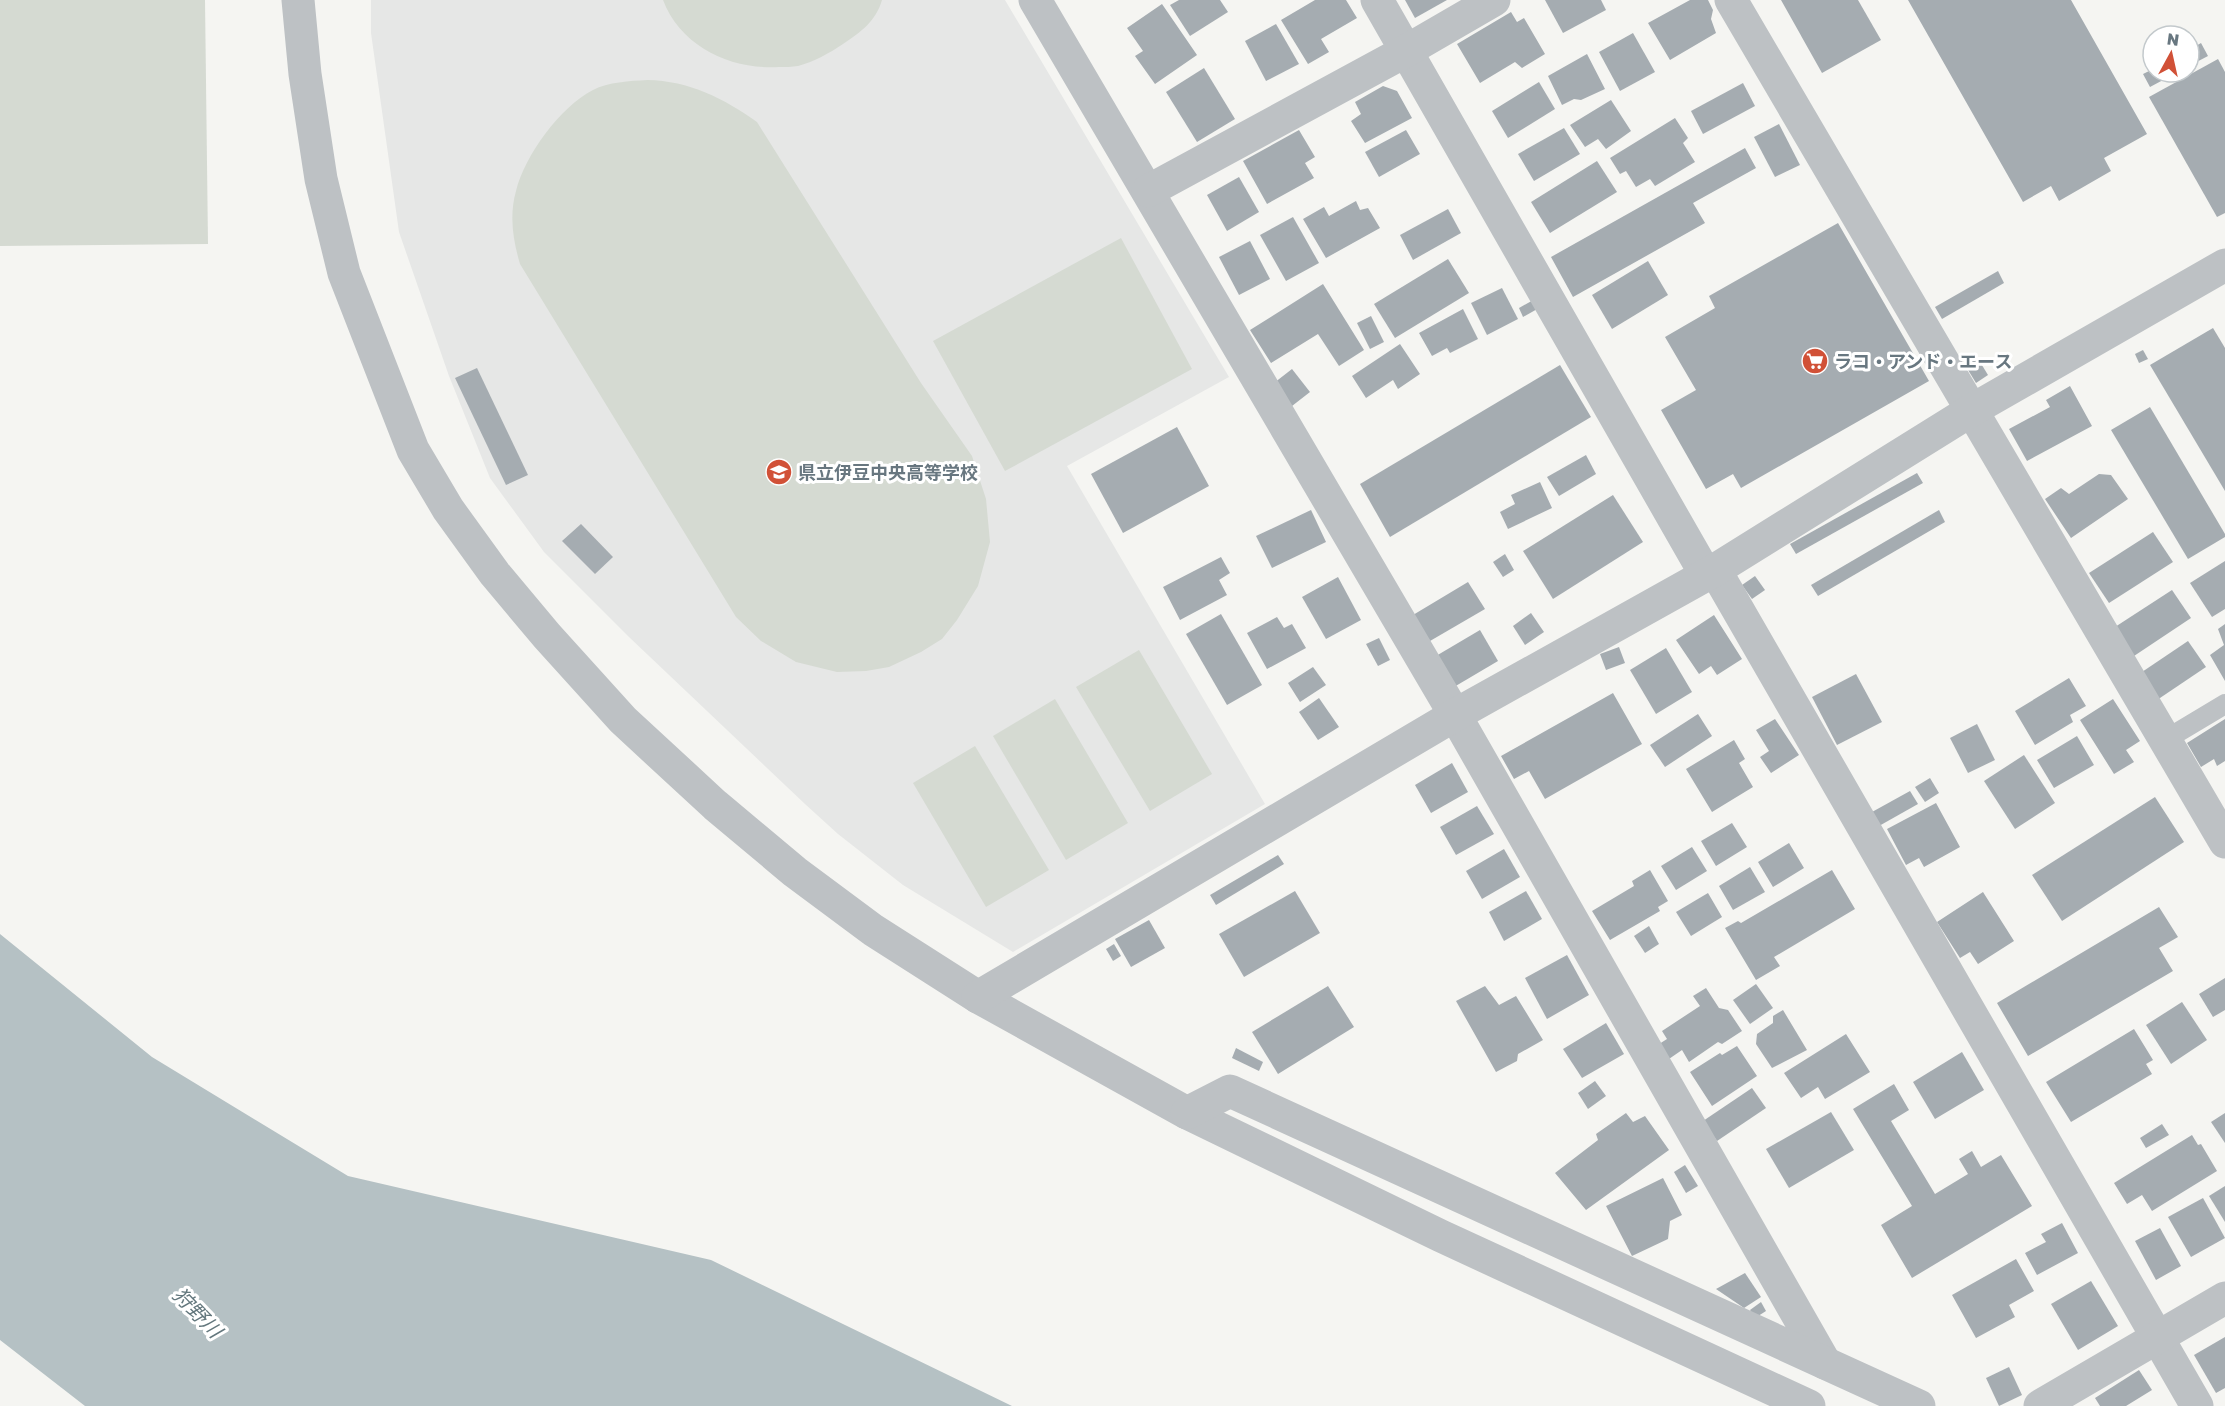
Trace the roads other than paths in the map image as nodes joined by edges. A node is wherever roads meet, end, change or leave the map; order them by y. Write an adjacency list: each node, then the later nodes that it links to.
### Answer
1 (298, 0): 15 (street)
2 (1035, 0): 7 (street)
3 (1377, 0): 6 (street)
4 (1494, 0): 6 (street)
5 (1731, 0): 9 (street)
6 (1406, 51): 7 (street); 10 (street)
7 (1148, 191): 12 (street)
8 (2225, 265): 9 (street)
9 (1972, 410): 10 (street); 13 (street)
10 (1710, 573): 12 (street); 18 (street)
11 (2225, 704): 13 (lane)
12 (1455, 715): 15 (street); 19 (street)
13 (2165, 740): 14 (street)
14 (2225, 842)
15 (978, 997): 16 (street)
16 (1187, 1113): 19 (street); 20 (street)
17 (2225, 1298): 18 (street)
18 (2158, 1336): 22 (street); 23 (street)
19 (1825, 1364): 21 (street)
20 (1809, 1406)
21 (1919, 1406)
22 (2040, 1406)
23 (2197, 1406)

